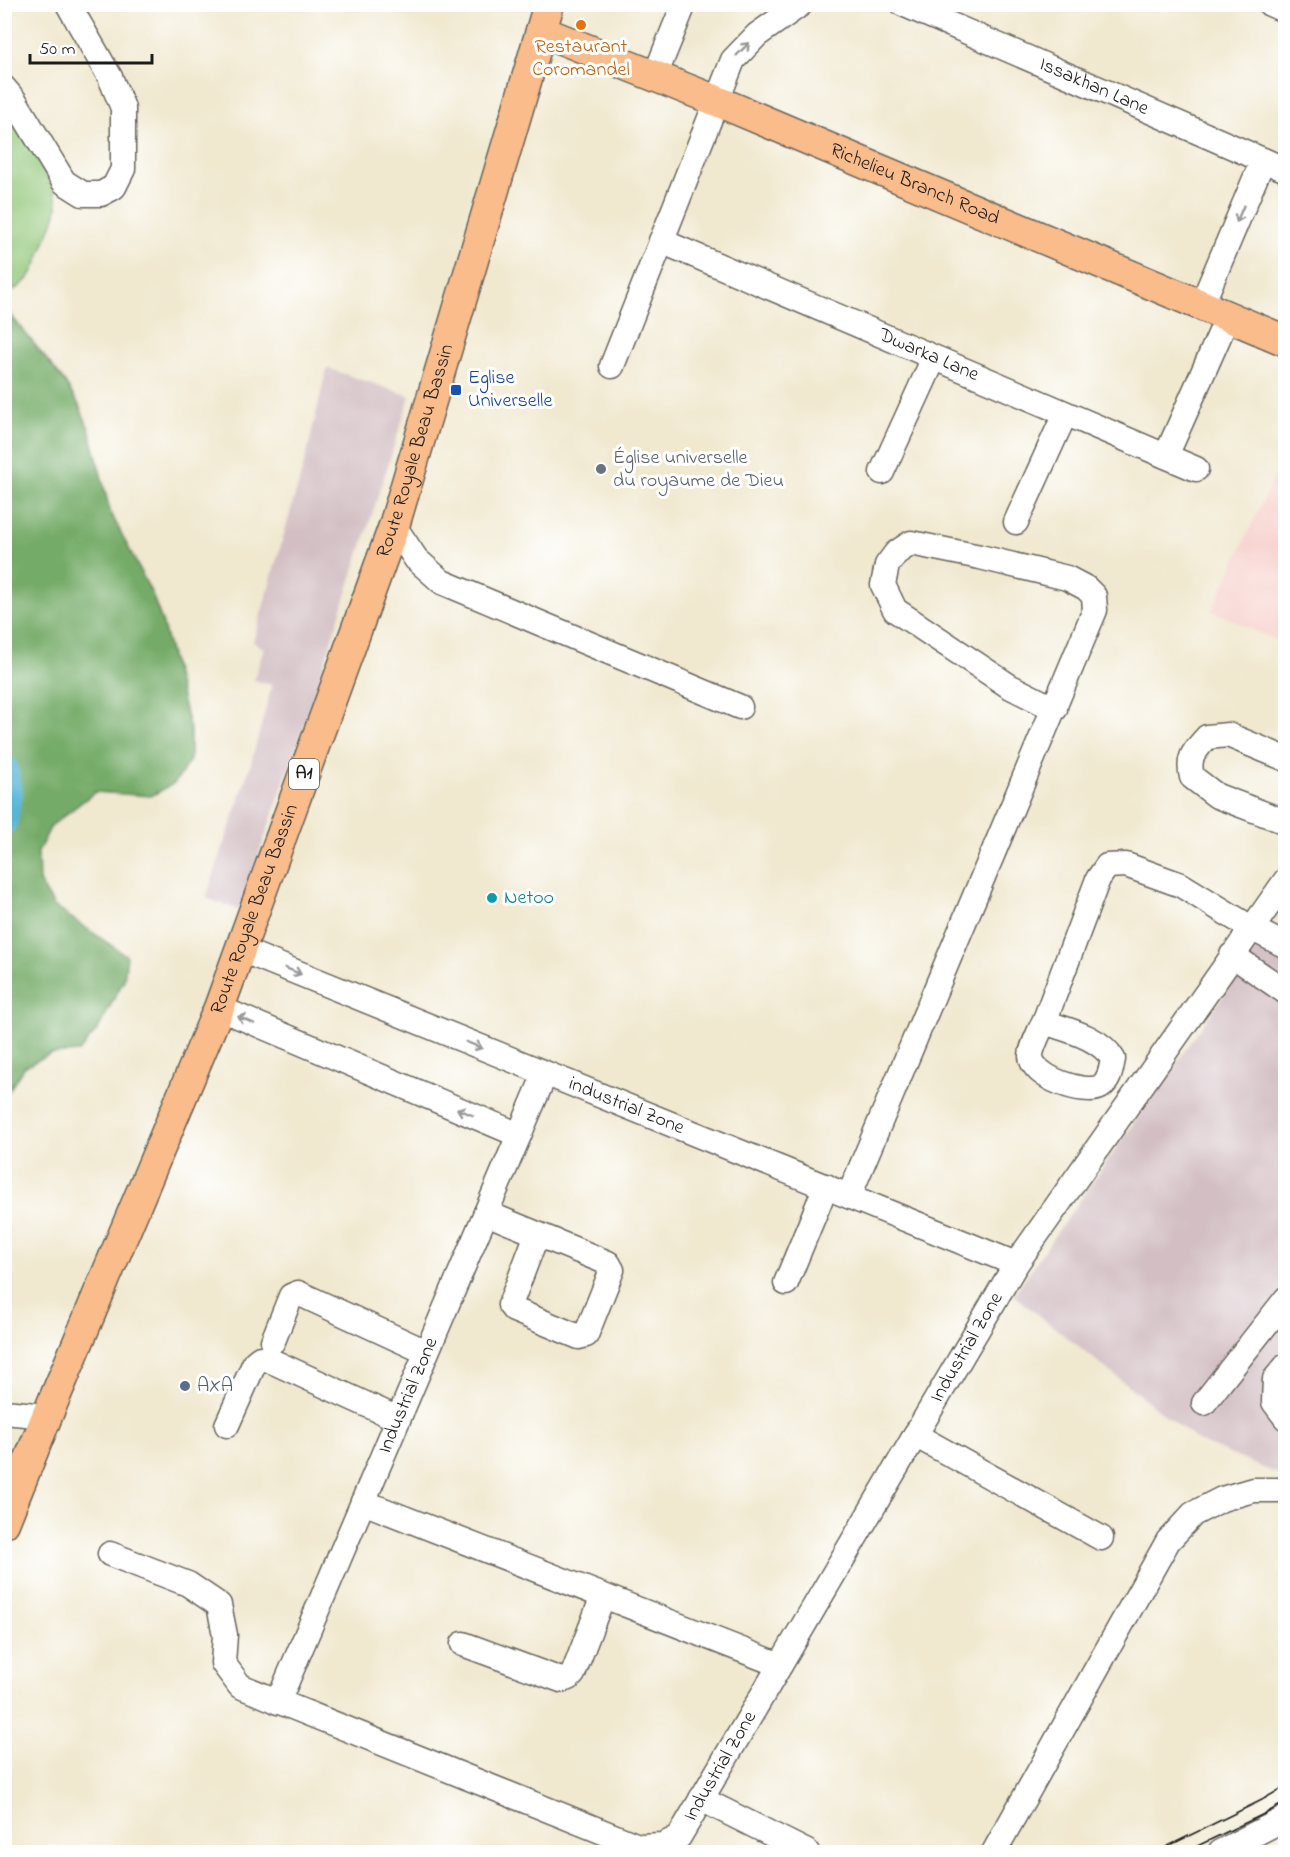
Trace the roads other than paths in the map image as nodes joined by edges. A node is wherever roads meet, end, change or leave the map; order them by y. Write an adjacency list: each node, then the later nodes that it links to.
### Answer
1 (68, 4): 9 (street)
2 (684, 4): 8 (street)
3 (801, 4): 10 (street, one-way to 3)
4 (903, 4): 11 (street, Issakhan Lane)
5 (1270, 4): 6 (street)
6 (1286, 11)
7 (545, 18): 8 (main road, Richelieu Branch Road); 22 (main road, Route Royale Beau Bassin / A1)
8 (655, 76): 10 (main road, Richelieu Branch Road)
9 (4, 88)
10 (717, 101): 12 (street); 13 (main road, Richelieu Branch Road)
11 (1278, 162): 13 (street, one-way to 13)
12 (661, 241): 15 (street, Dwarka Lane); 16 (street)
13 (1215, 310): 14 (main road, Richelieu Branch Road); 18 (street)
14 (1286, 340)
15 (934, 358): 17 (street, Dwarka Lane); 20 (street)
16 (612, 366)
17 (1065, 414): 18 (street, Dwarka Lane); 21 (street)
18 (1166, 456): 19 (street, Dwarka Lane)
19 (1196, 469)
20 (882, 472)
21 (1016, 522)
22 (394, 526): 23 (street); 30 (main road, Route Royale Beau Bassin / A1)
23 (740, 707)
24 (1055, 708): 24 (street); 38 (street)
25 (1286, 759): 26 (street)
26 (1286, 822)
27 (1286, 880): 28 (street, Industrial Zone)
28 (1251, 928): 29 (street); 31 (street, Industrial Zone); 34 (street)
29 (1286, 946)
30 (239, 949): 33 (main road, Route Royale Beau Bassin / A1); 35 (street, industrial Zone, one-way to 35)
31 (1232, 955): 32 (street); 41 (street, Industrial Zone)
32 (1286, 992)
33 (219, 1008): 36 (street, one-way to 33); 49 (main road, Route Royale Beau Bassin / A1)
34 (1044, 1022)
35 (545, 1074): 36 (street, Industrial Zone); 37 (street, industrial Zone)
36 (519, 1135): 39 (street, Industrial Zone)
37 (826, 1186): 38 (street, industrial Zone); 42 (street)
38 (849, 1197): 41 (street, industrial Zone)
39 (486, 1213): 40 (street); 45 (street, Industrial Zone)
40 (537, 1234): 40 (street)
41 (1016, 1264): 53 (street, Industrial Zone)
42 (786, 1283)
43 (1286, 1299): 47 (street)
44 (273, 1341): 45 (street)
45 (426, 1352): 51 (street, Industrial Zone)
46 (1286, 1366): 50 (street)
47 (1204, 1403)
48 (4, 1412): 49 (street)
49 (47, 1416): 56 (main road, Route Royale Beau Bassin / A1)
50 (1286, 1418)
51 (398, 1419): 52 (street); 55 (street, Industrial Zone)
52 (226, 1425)
53 (915, 1435): 57 (street); 61 (street, Industrial Zone)
54 (1286, 1490): 66 (street)
55 (363, 1502): 59 (street); 62 (street, Industrial Zone)
56 (4, 1523)
57 (1101, 1538)
58 (110, 1554): 62 (street)
59 (603, 1596): 60 (street); 61 (street)
60 (463, 1644)
61 (780, 1665): 63 (street, Industrial Zone)
62 (278, 1702): 63 (street, Industrial Zone)
63 (701, 1799): 65 (street)
64 (1286, 1818): 67 (street)
65 (807, 1852)
66 (993, 1852)
67 (1220, 1852)

